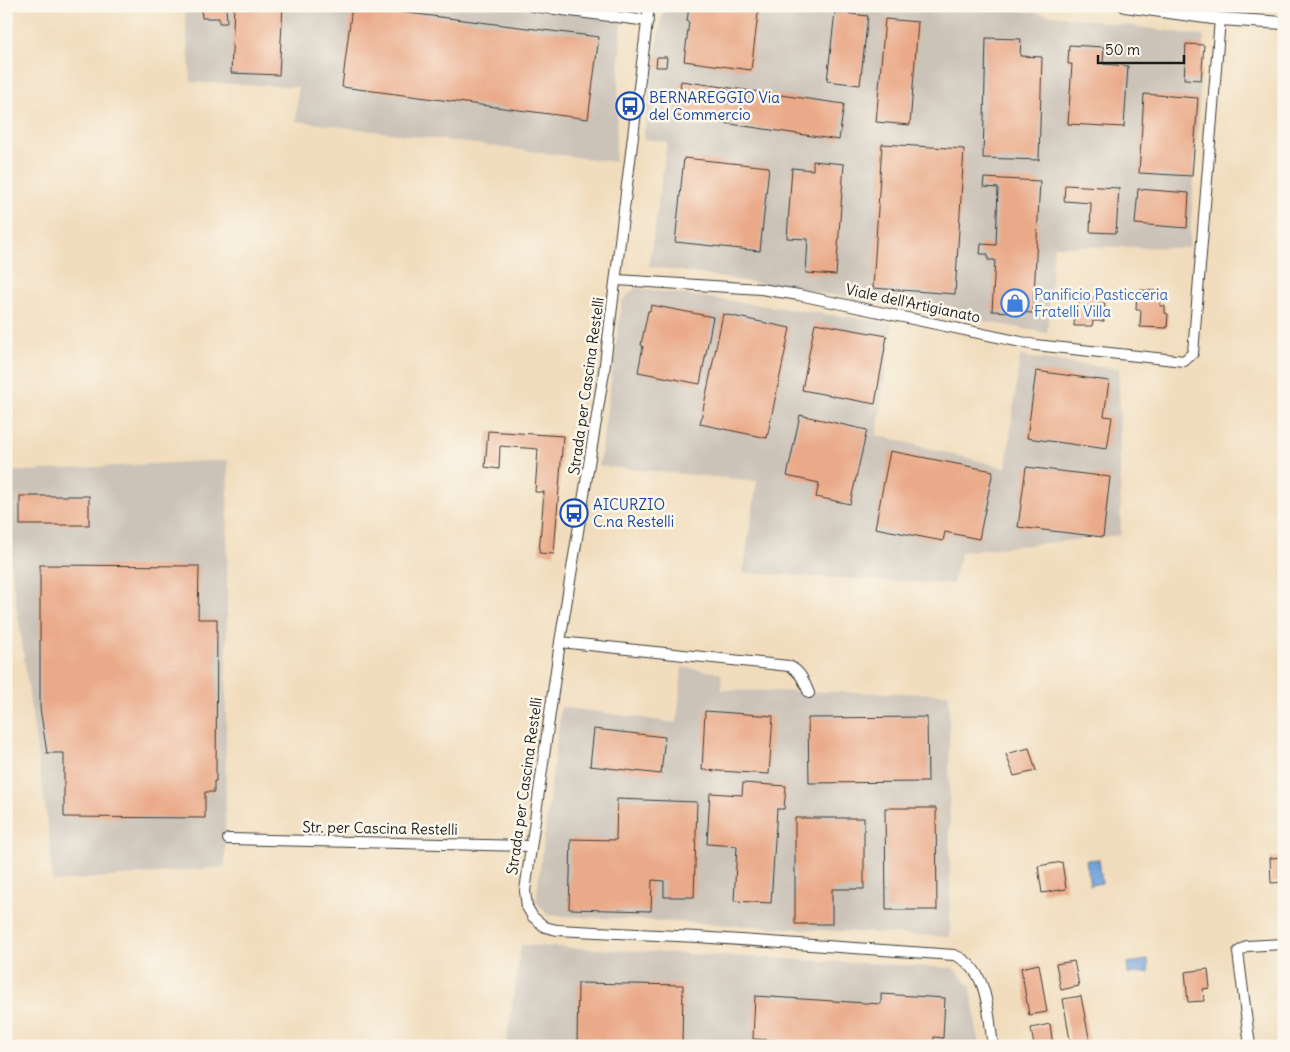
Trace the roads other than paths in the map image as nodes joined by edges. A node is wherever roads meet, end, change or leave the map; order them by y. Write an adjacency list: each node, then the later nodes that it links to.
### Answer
1 (532, 6): 5 (street)
2 (649, 6): 7 (street, Strada per Cascina Restelli)
3 (1125, 6): 4 (street)
4 (1173, 10): 6 (street)
5 (611, 12): 7 (street)
6 (1220, 19): 8 (street); 9 (street, Viale dell'Artigianato)
7 (648, 21): 9 (street, Strada per Cascina Restelli)
8 (1284, 23)
9 (617, 280): 10 (street, Strada per Cascina Restelli)
10 (560, 642): 11 (street); 13 (street, Strada per Cascina Restelli)
11 (809, 693)
12 (228, 839): 13 (street, Str. per Cascina Restelli)
13 (531, 846): 15 (street, Strada per Cascina Restelli)
14 (1284, 944): 16 (street)
15 (993, 1046)
16 (1250, 1046)

